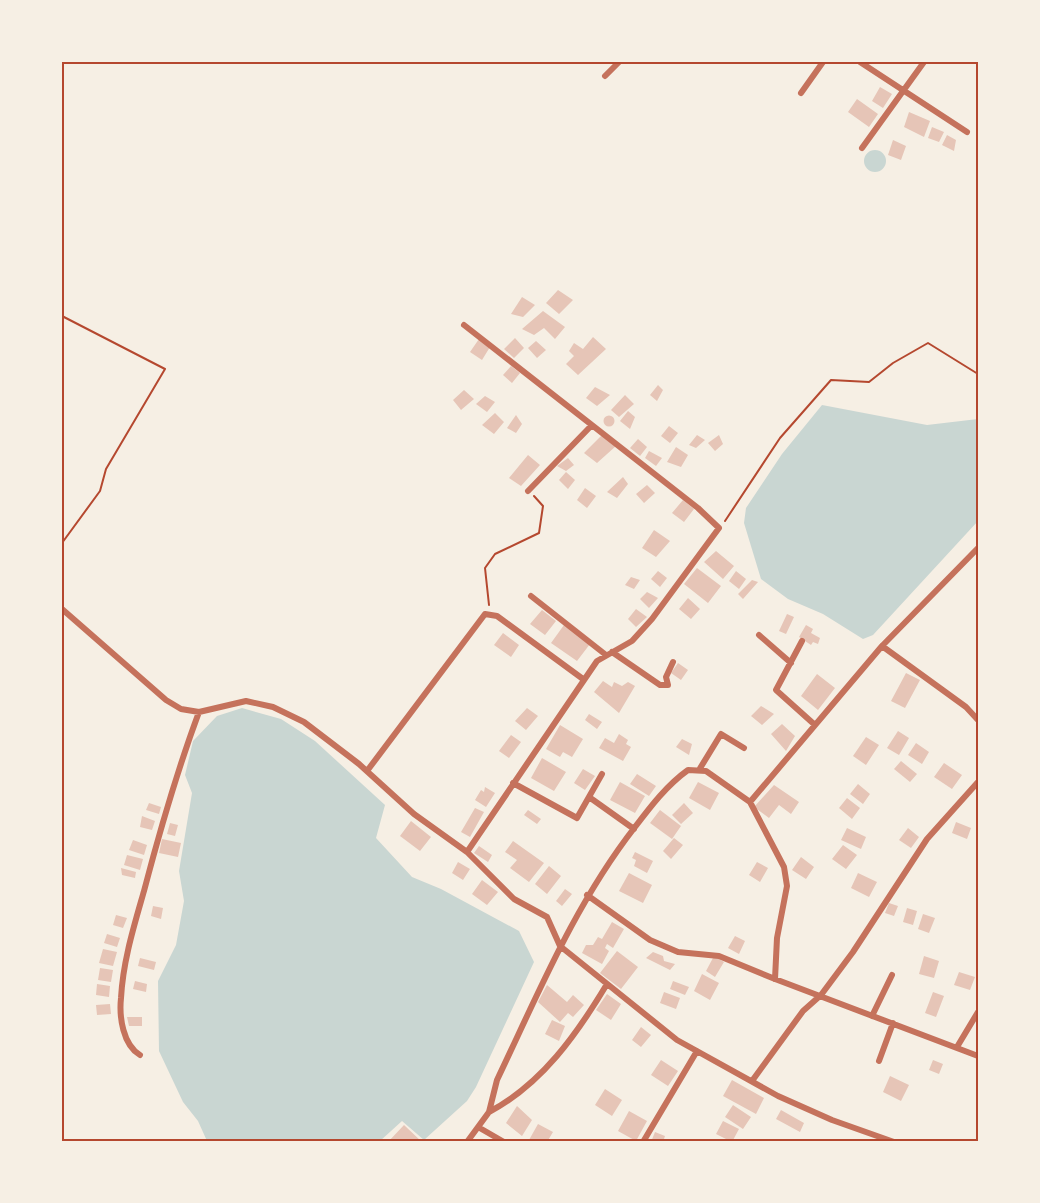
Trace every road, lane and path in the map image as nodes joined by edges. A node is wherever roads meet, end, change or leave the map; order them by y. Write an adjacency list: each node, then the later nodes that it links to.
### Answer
1 (619, 62): 5 (street)
2 (823, 62): 7 (street)
3 (860, 62): 6 (street)
4 (924, 62): 6 (street)
5 (605, 76)
6 (904, 90): 8 (street); 9 (street)
7 (801, 93)
8 (967, 132)
9 (862, 148)
10 (62, 316): 16 (path)
11 (464, 325): 13 (street)
12 (978, 374): 15 (path)
13 (591, 426): 14 (street); 15 (street)
14 (528, 491): 20 (path)
15 (719, 528): 24 (street)
16 (62, 543)
17 (978, 548): 23 (street)
18 (531, 596): 24 (street)
19 (62, 609): 28 (street)
20 (490, 614): 27 (street); 33 (street)
21 (759, 635): 26 (street)
22 (802, 641): 26 (street)
23 (882, 646): 29 (street); 30 (street)
24 (609, 654): 25 (street); 27 (street)
25 (673, 662)
26 (791, 663): 30 (street)
27 (583, 679): 36 (street)
28 (199, 712): 33 (street); 52 (street)
29 (978, 720)
30 (815, 725): 38 (street)
31 (744, 748): 32 (street)
32 (699, 770): 38 (street); 39 (street)
33 (367, 771): 40 (street)
34 (602, 774): 37 (street)
35 (978, 782): 46 (street)
36 (513, 783): 37 (street); 40 (street)
37 (589, 797): 39 (street)
38 (750, 802): 44 (street)
39 (634, 829): 41 (street)
40 (467, 852): 42 (street)
41 (586, 895): 42 (street); 44 (street)
42 (561, 946): 45 (street); 56 (street)
43 (892, 975): 48 (street)
44 (775, 979): 46 (street)
45 (607, 984): 51 (street); 56 (street)
46 (820, 995): 48 (street); 55 (street)
47 (978, 1012): 50 (street)
48 (872, 1016): 49 (street)
49 (893, 1023): 50 (street); 54 (street)
50 (957, 1047): 53 (street)
51 (697, 1051): 55 (street); 60 (street)
52 (140, 1055)
53 (978, 1056)
54 (879, 1061)
55 (752, 1081): 61 (street)
56 (489, 1112): 57 (street)
57 (478, 1127): 58 (street); 59 (street)
58 (467, 1142)
59 (504, 1142)
60 (643, 1142)
61 (894, 1142)

